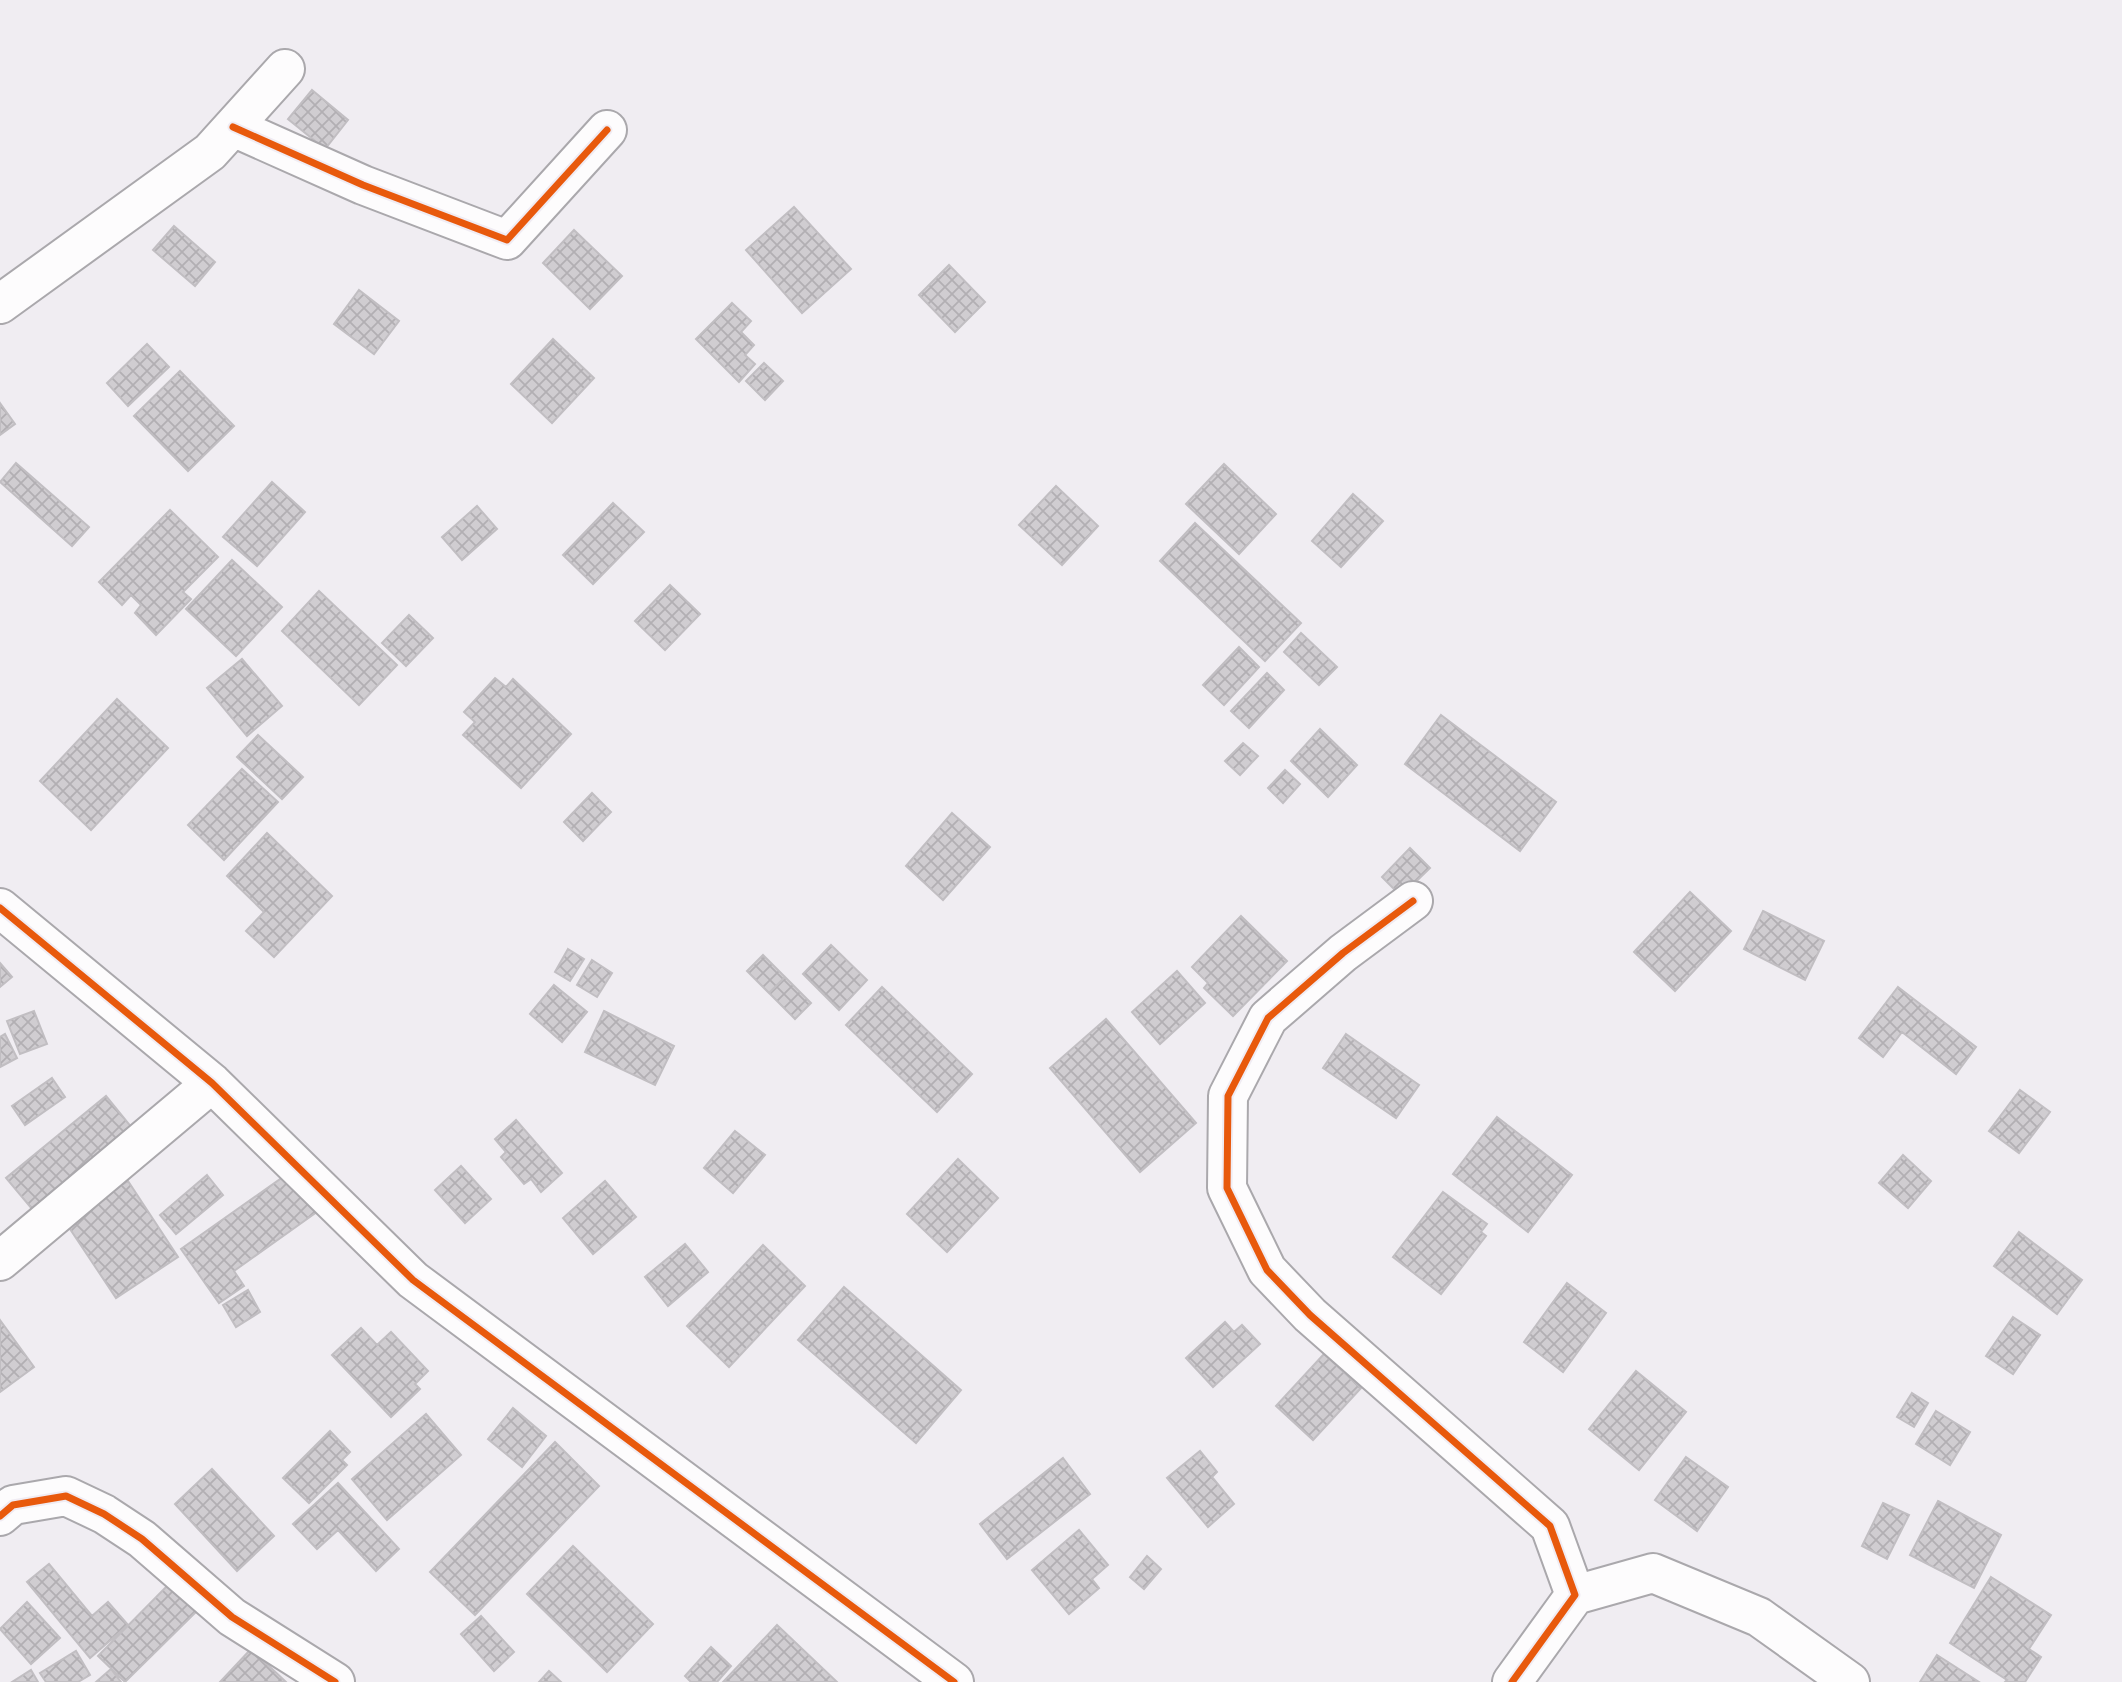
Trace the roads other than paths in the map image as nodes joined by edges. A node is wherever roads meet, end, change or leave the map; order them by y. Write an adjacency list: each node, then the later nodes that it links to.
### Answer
1 (285, 69): 2 (street)
2 (233, 127): 3 (street); 4 (street)
3 (607, 130)
4 (0, 304)
5 (1413, 901): 10 (street)
6 (0, 908): 7 (street)
7 (212, 1083): 8 (street); 12 (street)
8 (0, 1261)
9 (0, 1516): 11 (street)
10 (1575, 1595): 13 (street); 14 (street)
11 (335, 1682)
12 (954, 1682)
13 (1511, 1682)
14 (1850, 1682)

